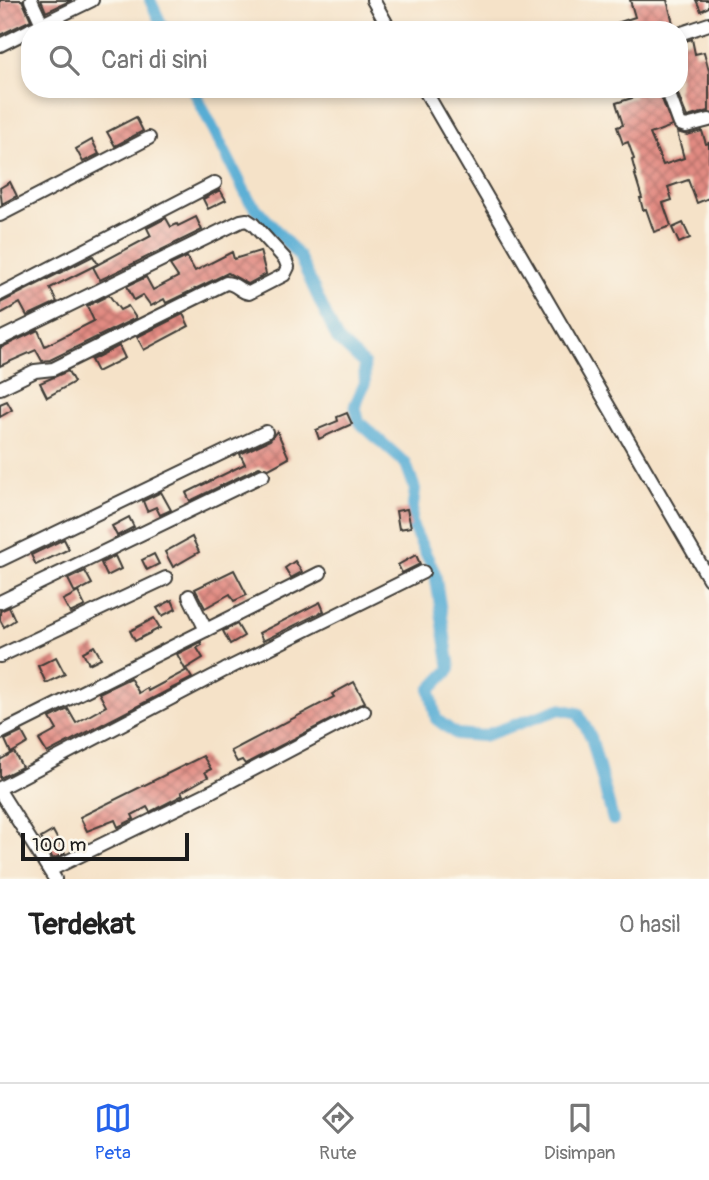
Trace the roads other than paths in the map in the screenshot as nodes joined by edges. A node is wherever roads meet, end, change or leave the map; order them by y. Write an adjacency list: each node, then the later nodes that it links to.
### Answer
1 (31, 0): 4 (street)
2 (92, 0): 5 (street)
3 (373, 0): 6 (street)
4 (33, 21)
5 (48, 21)
6 (385, 21)
7 (709, 23): 9 (street)
8 (0, 28): 11 (street)
9 (688, 31)
10 (21, 34): 11 (street)
11 (3, 43)
12 (429, 98): 27 (street)
13 (670, 98): 14 (street)
14 (709, 121)
15 (149, 138): 17 (street)
16 (215, 183): 18 (street)
17 (0, 215)
18 (0, 294)
19 (0, 339): 20 (street)
20 (0, 388)
21 (266, 432): 23 (street)
22 (263, 475): 29 (street)
23 (0, 560)
24 (423, 572): 34 (street)
25 (320, 573): 30 (street)
26 (166, 578): 31 (street)
27 (709, 579)
28 (189, 596): 30 (street)
29 (0, 602)
30 (206, 630): 33 (street)
31 (0, 656)
32 (364, 711): 35 (street)
33 (0, 733)
34 (0, 790): 35 (street)
35 (52, 874)

